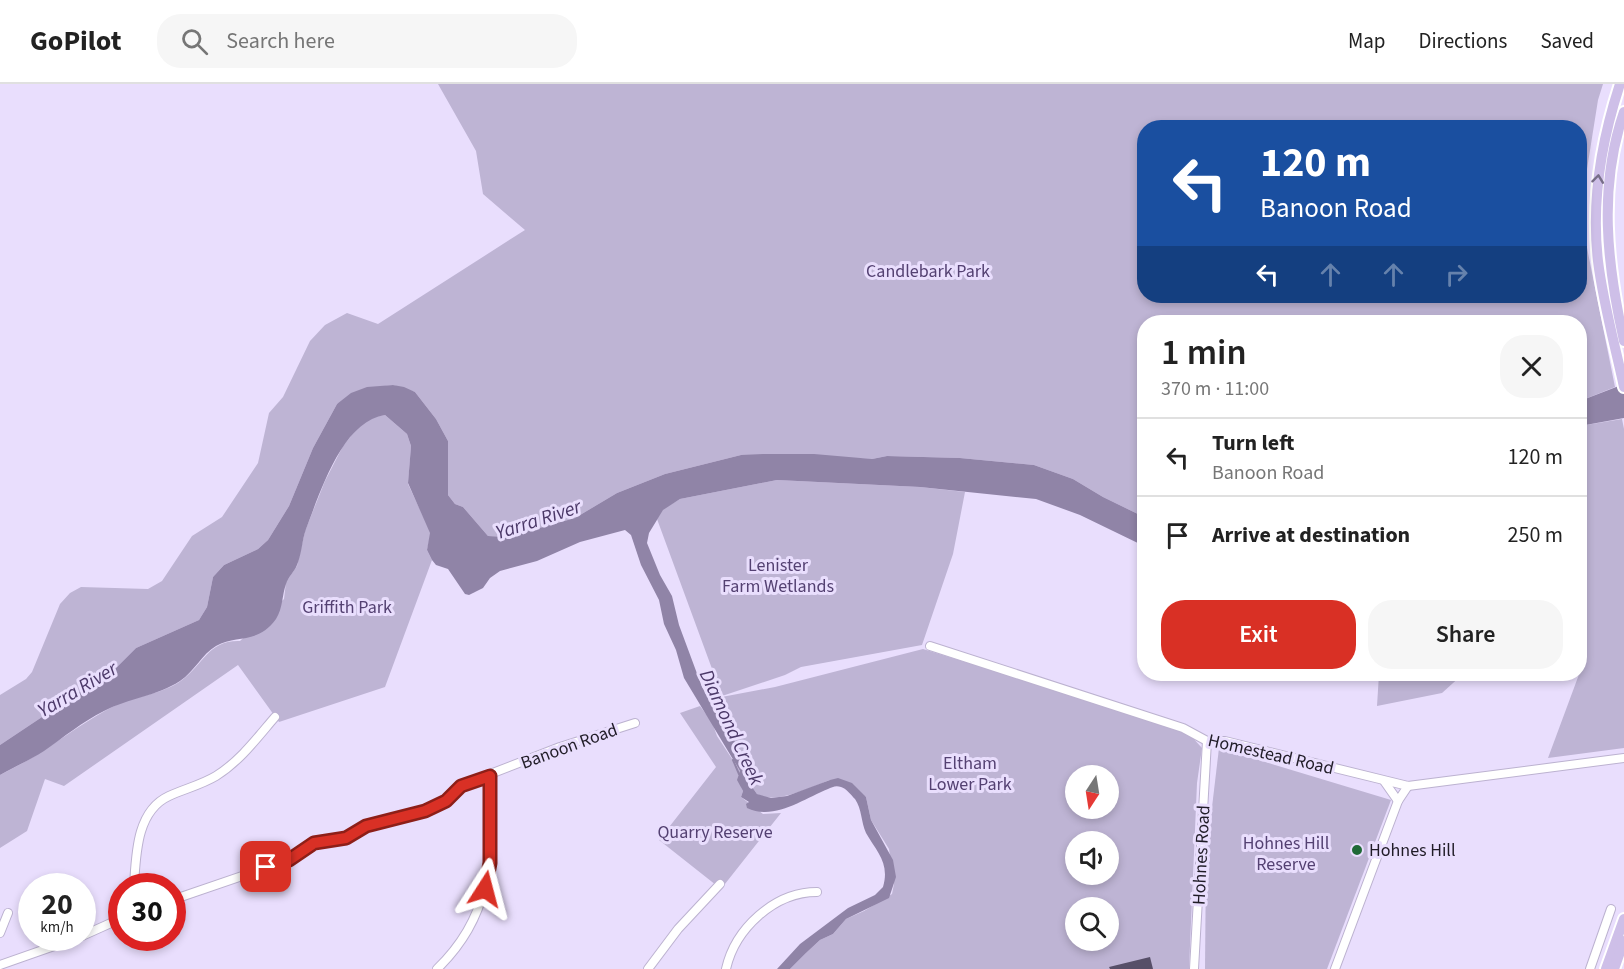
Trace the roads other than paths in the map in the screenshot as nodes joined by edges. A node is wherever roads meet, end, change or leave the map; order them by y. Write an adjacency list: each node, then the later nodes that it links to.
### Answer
1 (1620, 84): 4 (main road, one-way to 1)
2 (1624, 112): 3 (main road)
3 (1624, 341)
4 (1624, 387)
5 (930, 646): 8 (street, Homestead Road)
6 (275, 717): 14 (street)
7 (635, 723): 10 (street, Banoon Road)
8 (1207, 741): 11 (street, Homestead Road); 28 (street, Hohnes Road)
9 (1624, 758): 12 (street, Homestead Road)
10 (490, 776): 17 (street, Banoon Road); 25 (street)
11 (1384, 781): 12 (street, Homestead Road); 13 (street)
12 (1408, 786): 13 (street)
13 (1398, 801): 29 (street)
14 (135, 873)
15 (720, 884): 26 (street)
16 (817, 892): 27 (street)
17 (186, 895)
18 (1611, 909): 30 (street)
19 (8, 913): 21 (street)
20 (1624, 919): 31 (main road)
21 (0, 933)
22 (1624, 941): 32 (main road)
23 (40, 951): 24 (street)
24 (0, 965)
25 (437, 969)
26 (648, 969)
27 (726, 969)
28 (1194, 969)
29 (1335, 969)
30 (1590, 969)
31 (1606, 969)
32 (1614, 969)

